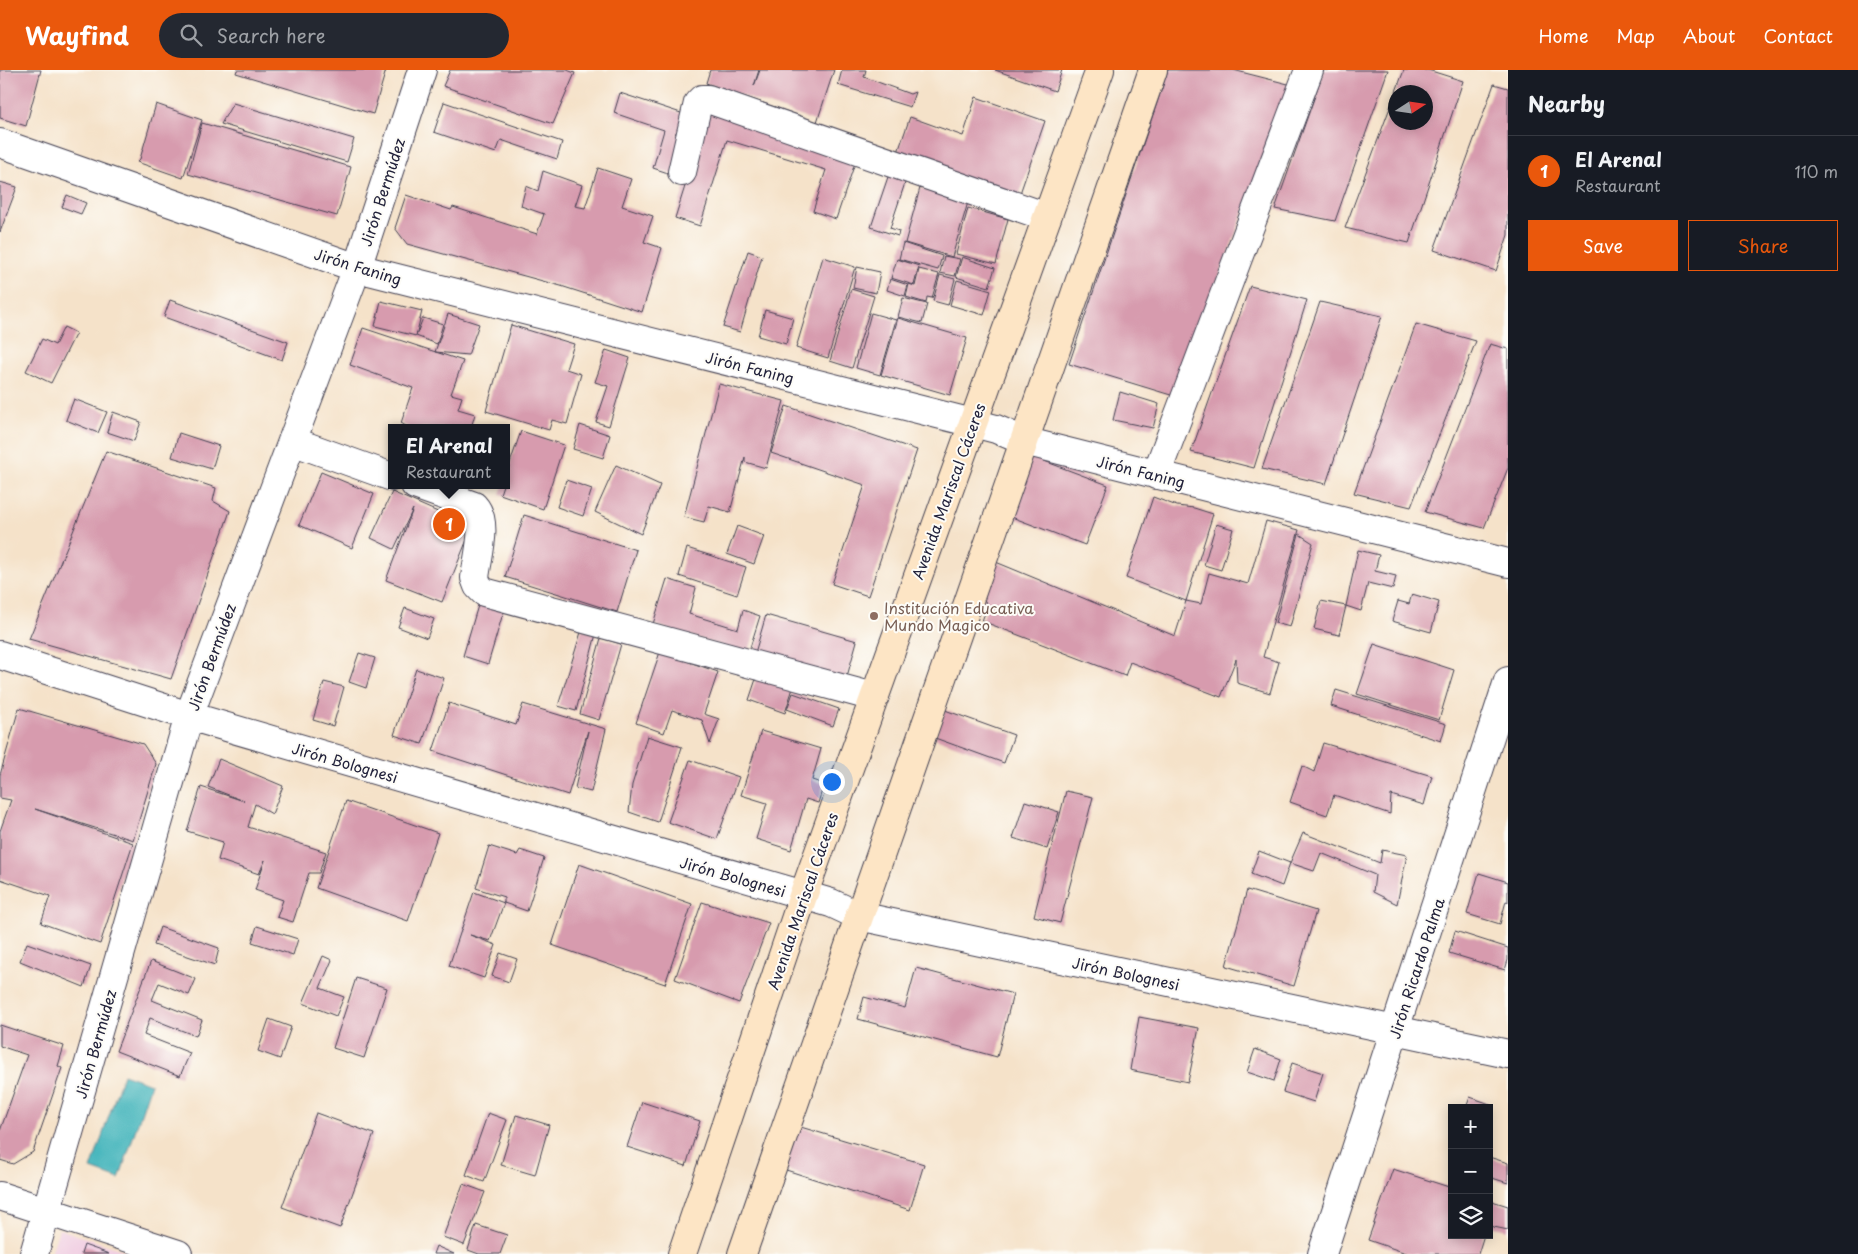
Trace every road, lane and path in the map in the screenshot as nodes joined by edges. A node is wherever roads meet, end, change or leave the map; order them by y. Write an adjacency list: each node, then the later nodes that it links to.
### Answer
1 (422, 70): 8 (street, Jirón Bermúdez)
2 (1100, 70): 7 (main road, Avenida Mariscal Cáceres)
3 (1153, 70): 11 (main road)
4 (1309, 70): 12 (street)
5 (0, 143): 8 (street, Jirón Faning)
6 (682, 172): 7 (street)
7 (1047, 217): 9 (main road, Avenida Mariscal Cáceres)
8 (357, 268): 9 (street, Jirón Faning); 10 (street, Jirón Bermúdez)
9 (973, 423): 11 (street, Jirón Faning); 18 (main road, Avenida Mariscal Cáceres)
10 (292, 441): 13 (street); 19 (street, Jirón Bermúdez)
11 (1024, 441): 12 (street, Jirón Faning); 21 (main road)
12 (1156, 475): 15 (street, Jirón Faning)
13 (388, 476)
14 (426, 489): 18 (street)
15 (1508, 564)
16 (0, 655): 19 (street, Jirón Bolognesi)
17 (1508, 682): 22 (street, Jirón Ricardo Palma)
18 (874, 697): 20 (main road, Avenida Mariscal Cáceres)
19 (189, 716): 20 (street, Jirón Bolognesi); 25 (street, Jirón Bermúdez)
20 (803, 896): 21 (street, Jirón Bolognesi); 28 (main road, Avenida Mariscal Cáceres)
21 (859, 916): 22 (street, Jirón Bolognesi); 29 (main road)
22 (1396, 1031): 23 (street, Jirón Bolognesi); 30 (street, Jirón Ricardo Palma)
23 (1508, 1054)
24 (0, 1196): 25 (street)
25 (47, 1212): 26 (street, Jirón Bermúdez); 27 (street)
26 (34, 1254)
27 (178, 1254)
28 (682, 1254)
29 (742, 1254)
30 (1322, 1254)

